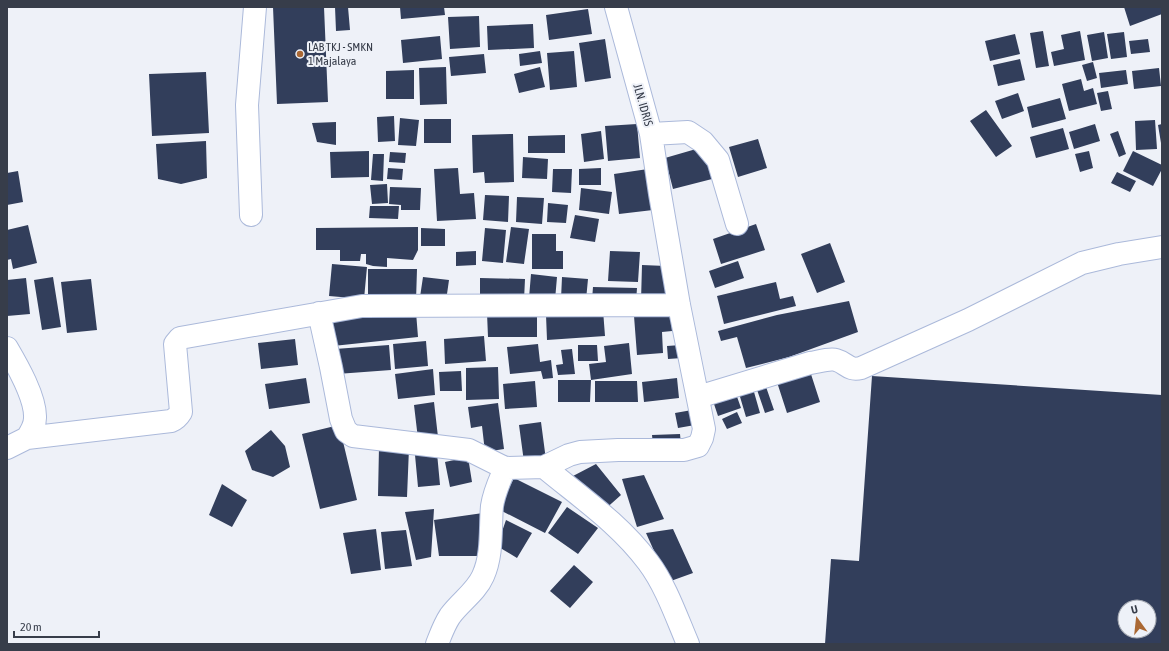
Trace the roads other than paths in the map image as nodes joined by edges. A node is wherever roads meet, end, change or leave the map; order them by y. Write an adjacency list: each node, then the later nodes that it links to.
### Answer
1 (255, 7): 4 (street)
2 (616, 7): 3 (street, JLN. IDRIS)
3 (652, 134): 5 (street, JLN. IDRIS); 7 (street)
4 (251, 215)
5 (737, 224)
6 (1162, 247): 10 (street)
7 (679, 305): 8 (street); 10 (street)
8 (319, 313): 11 (street); 14 (street)
9 (7, 348): 11 (street)
10 (698, 397): 13 (street)
11 (27, 438): 12 (street)
12 (7, 448)
13 (544, 467): 14 (street); 16 (street)
14 (505, 468): 15 (street)
15 (437, 644)
16 (688, 644)

